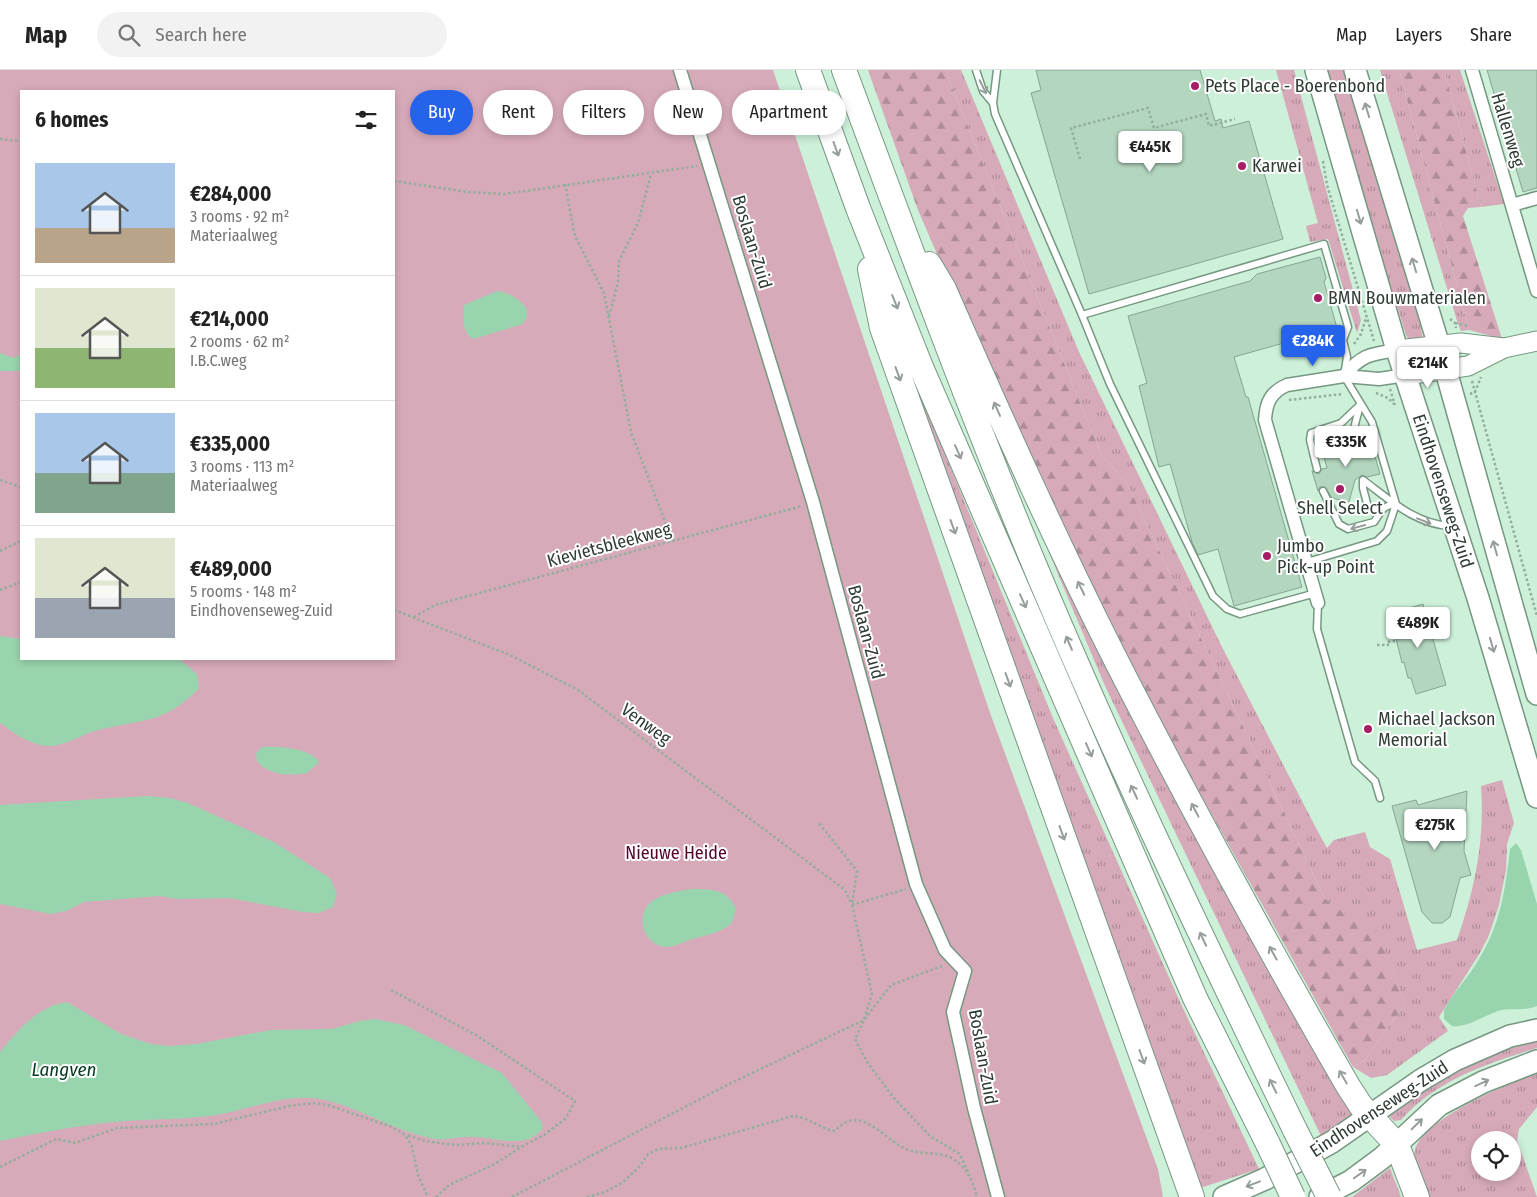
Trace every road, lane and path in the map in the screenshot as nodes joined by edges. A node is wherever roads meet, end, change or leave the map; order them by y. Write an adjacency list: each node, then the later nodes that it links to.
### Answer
1 (680, 70): 14 (street, Boslaan-Zuid)
2 (808, 70): 21 (highway, one-way to 21)
3 (844, 70): 18 (highway)
4 (976, 70): 9 (lane, one-way to 9)
5 (997, 70): 9 (lane)
6 (1316, 70): 30 (main road, Eindhovenseweg-Zuid, one-way to 30)
7 (1355, 70): 27 (main road, Eindhovenseweg-Zuid, one-way to 7)
8 (1472, 70): 20 (street, Hallenweg)
9 (993, 103): 23 (lane)
10 (1235, 119): 13 (path)
11 (0, 139): 12 (path)
12 (20, 141)
13 (1080, 159)
14 (710, 162): 15 (path); 43 (street, Boslaan-Zuid)
15 (652, 173): 17 (path); 25 (path)
16 (395, 181): 17 (path)
17 (565, 184): 25 (path)
18 (890, 194): 69 (highway, one-way to 18); 85 (highway, one-way to 18, bridge)
19 (1537, 198): 20 (street)
20 (1512, 205): 22 (street, Hallenweg)
21 (858, 208): 81 (highway, one-way to 81); 83 (highway, one-way to 83, bridge)
22 (1537, 291)
23 (1082, 314): 28 (lane); 53 (lane)
24 (1366, 316): 28 (path)
25 (609, 318): 47 (path)
26 (1537, 341): 29 (street)
27 (1438, 346): 29 (street); 30 (street); 31 (main road, Eindhovenseweg-Zuid)
28 (1344, 347): 33 (lane)
29 (1504, 348): 31 (street)
30 (1397, 350): 32 (main road, Eindhovenseweg-Zuid); 33 (street)
31 (1445, 370): 32 (street); 58 (main road, Eindhovenseweg-Zuid, one-way to 31)
32 (1406, 375): 33 (street); 46 (main road, Eindhovenseweg-Zuid)
33 (1344, 376): 34 (lane); 50 (street)
34 (1354, 393): 35 (path); 36 (lane); 37 (path)
35 (1284, 402)
36 (1361, 404): 38 (lane); 39 (lane); 44 (lane)
37 (1396, 408)
38 (1351, 440)
39 (1317, 469)
40 (0, 480): 41 (path)
41 (20, 487)
42 (1322, 491): 45 (lane, one-way to 42)
43 (813, 502): 47 (path, Kievietsbleekweg); 62 (street, Boslaan-Zuid)
44 (1396, 504): 45 (lane); 45 (lane); 46 (lane, one-way to 46); 50 (lane)
45 (1380, 509)
46 (1456, 527): 59 (main road, Eindhovenseweg-Zuid, one-way to 59)
47 (672, 540): 55 (path, Kievietsbleekweg)
48 (20, 541): 49 (path)
49 (0, 551)
50 (1307, 562): 53 (street)
51 (20, 582): 52 (path)
52 (0, 590)
53 (1316, 598): 60 (lane)
54 (395, 610): 55 (path, Venweg)
55 (414, 618): 63 (path, Venweg)
56 (1395, 641): 57 (path)
57 (1376, 645)
58 (1537, 694)
59 (1537, 797)
60 (1380, 798)
61 (818, 822): 63 (path)
62 (916, 884): 63 (path); 64 (street, Boslaan-Zuid)
63 (852, 905): 66 (path)
64 (955, 960): 66 (path); 80 (street, Boslaan-Zuid)
65 (391, 990): 72 (path)
66 (864, 1020): 74 (path); 77 (path)
67 (1537, 1030): 69 (main road, Eindhovenseweg-Zuid)
68 (1537, 1062): 71 (main road, Eindhovenseweg-Zuid, one-way to 68)
69 (1371, 1117): 71 (highway); 82 (main road, Eindhovenseweg-Zuid, one-way to 82)
70 (405, 1135): 72 (path); 73 (path); 75 (path)
71 (1396, 1146): 84 (main road, Eindhovenseweg-Zuid, one-way to 71); 86 (highway)
72 (521, 1147): 76 (path)
73 (0, 1167)
74 (971, 1177): 78 (path); 79 (path)
75 (428, 1197)
76 (436, 1197)
77 (512, 1197)
78 (587, 1197)
79 (977, 1197)
80 (998, 1197)
81 (1192, 1197)
82 (1224, 1197)
83 (1293, 1197)
84 (1320, 1197)
85 (1329, 1197)
86 (1417, 1197)

